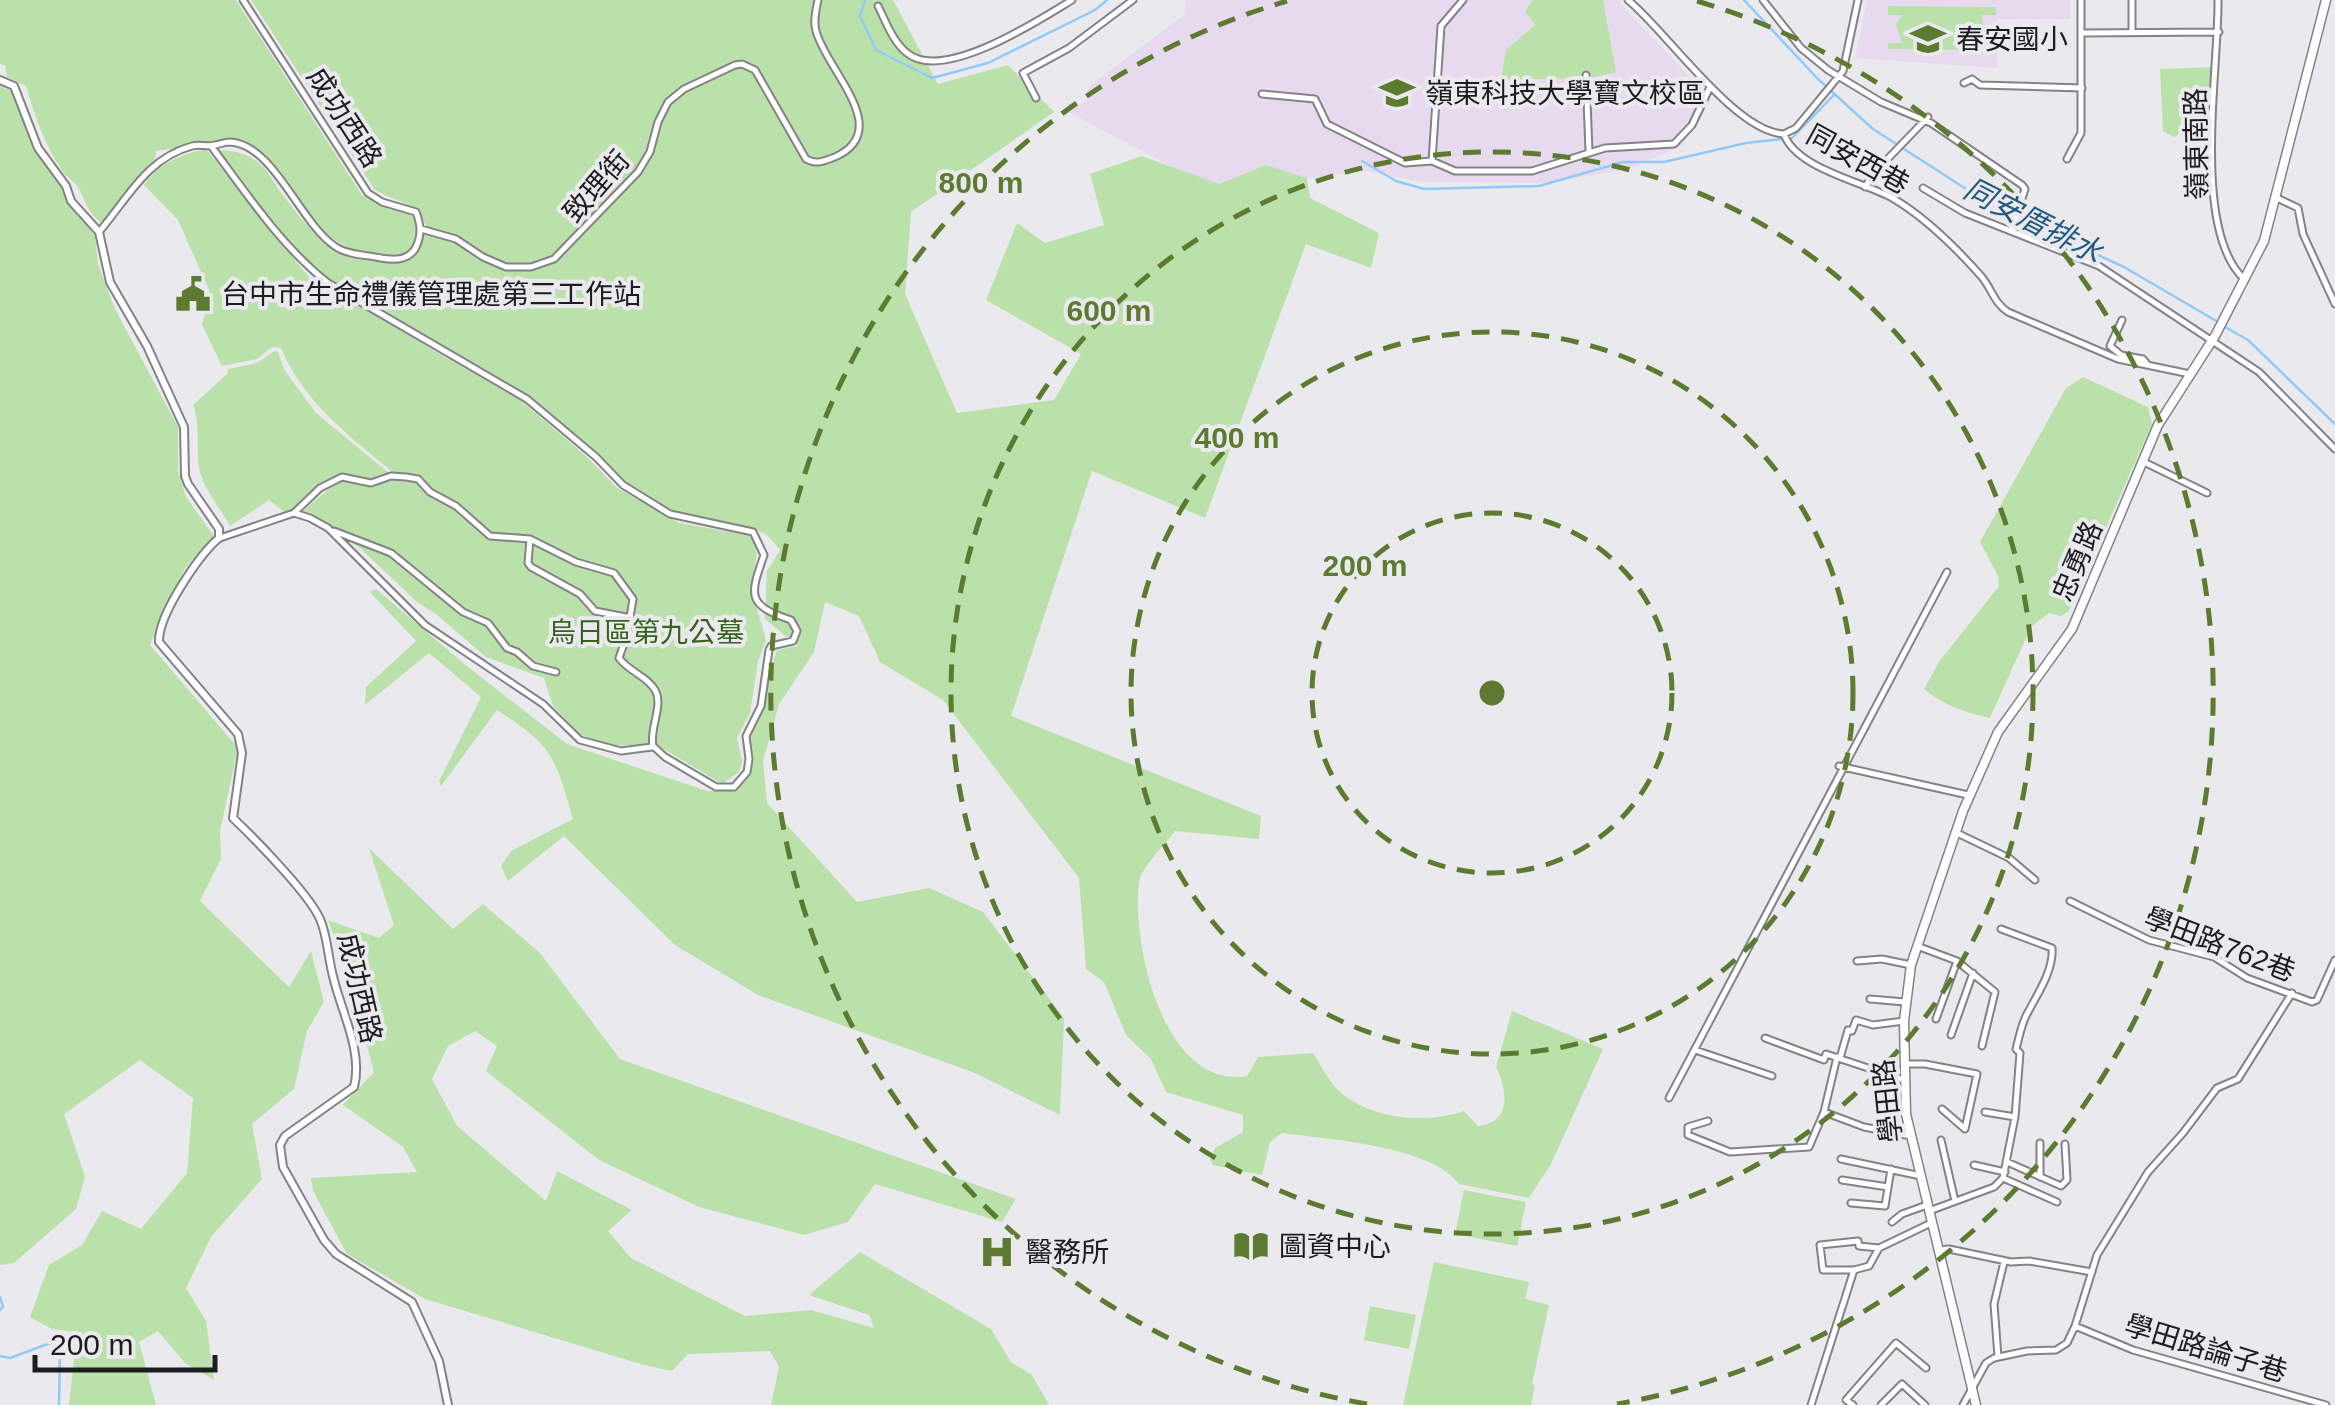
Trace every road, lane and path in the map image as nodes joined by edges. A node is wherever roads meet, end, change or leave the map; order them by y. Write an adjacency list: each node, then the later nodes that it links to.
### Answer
1 (243, 0): 35 (street, 成功西路)
2 (818, 0): 35 (street, 致理街)
3 (1072, 0): 13 (street)
4 (1133, 0): 24 (street)
5 (1463, 0): 30 (street)
6 (1628, 0): 21 (street, 同安西巷)
7 (1763, 0): 18 (street)
8 (1858, 0): 18 (street)
9 (2082, 0): 16 (street)
10 (2132, 0): 14 (street)
11 (2218, 0): 15 (street, 嶺東南路)
12 (2326, 0): 33 (main road)
13 (878, 6)
14 (2132, 32): 15 (street); 16 (street)
15 (2219, 32): 37 (street, 嶺東南路)
16 (2081, 33): 22 (street)
17 (1586, 75): 28 (street)
18 (1838, 77): 25 (street); 26 (street)
19 (0, 80): 36 (street)
20 (1964, 83): 22 (street)
21 (1710, 86): 26 (street, 同安西巷); 28 (street)
22 (2082, 88): 29 (street)
23 (1262, 94): 30 (street)
24 (1036, 98)
25 (1926, 118): 31 (street); 34 (street)
26 (1784, 134): 31 (street, 同安西巷)
27 (211, 146): 35 (street); 36 (street); 53 (street)
28 (1589, 151): 30 (street)
29 (2067, 159)
30 (1432, 161)
31 (1865, 187): 41 (street, 同安西巷)
32 (1924, 188): 34 (street)
33 (2277, 198): 37 (main road); 38 (street)
34 (2012, 228): 40 (street)
35 (421, 229)
36 (99, 232): 48 (street)
37 (2246, 281): 40 (main road, 忠勇路)
38 (2335, 304)
39 (2122, 320): 41 (street)
40 (2214, 338): 42 (main road, 忠勇路); 43 (street)
41 (2147, 364): 42 (street, 同安西巷)
42 (2190, 374): 44 (main road, 忠勇路)
43 (2335, 448)
44 (2142, 461): 45 (street); 55 (main road, 忠勇路)
45 (2206, 493)
46 (294, 513): 47 (street); 48 (street); 49 (street)
47 (331, 530): 52 (street); 53 (street)
48 (219, 538): 113 (street, 成功西路)
49 (530, 538): 51 (street); 51 (street)
50 (1947, 572): 54 (street)
51 (632, 618): 53 (street)
52 (556, 672)
53 (653, 746)
54 (1842, 766): 55 (street); 74 (street)
55 (1968, 795): 56 (main road, 學田路)
56 (1955, 832): 57 (street); 60 (main road, 學田路)
57 (2035, 880)
58 (2070, 901): 66 (street, 學田路762巷)
59 (2001, 928): 83 (street)
60 (1917, 946): 63 (street); 64 (main road, 學田路)
61 (2335, 960): 66 (street, 學田路762巷)
62 (1857, 961): 64 (street)
63 (1957, 961): 65 (street); 69 (street)
64 (1911, 965): 68 (main road, 學田路)
65 (1973, 974): 71 (street); 73 (street)
66 (2292, 993): 108 (street)
67 (1870, 998): 68 (street)
68 (1906, 1002): 70 (main road, 學田路)
69 (1936, 1018)
70 (1904, 1021): 75 (street); 76 (main road, 學田路)
71 (1951, 1035)
72 (1765, 1038): 75 (street)
73 (1982, 1046)
74 (1695, 1050): 77 (street); 79 (street)
75 (1838, 1058): 78 (street); 81 (street)
76 (1904, 1064): 78 (main road, 學田路); 80 (street)
77 (1772, 1076)
78 (1904, 1080): 85 (main road, 學田路)
79 (1669, 1098)
80 (1942, 1110)
81 (1824, 1112): 84 (street); 85 (street)
82 (1984, 1112): 83 (street)
83 (2015, 1117): 90 (street)
84 (1708, 1121)
85 (1911, 1136): 94 (main road, 學田路)
86 (1941, 1140): 98 (street)
87 (2040, 1143): 95 (street)
88 (2065, 1144): 95 (street)
89 (1841, 1159): 92 (street)
90 (2007, 1162): 93 (street); 95 (street)
91 (1974, 1166): 93 (street)
92 (1891, 1169): 94 (street); 97 (street)
93 (2004, 1175): 98 (street); 100 (street)
94 (1920, 1176): 101 (main road, 學田路)
95 (2040, 1177)
96 (1842, 1180): 97 (street)
97 (1888, 1188): 99 (street)
98 (1956, 1201): 101 (street)
99 (1851, 1202)
100 (2057, 1202)
101 (1928, 1208): 102 (street); 103 (main road, 學田路)
102 (1892, 1222)
103 (1932, 1222): 104 (street); 105 (main road, 學田路)
104 (1879, 1248): 107 (street); 107 (street)
105 (1938, 1250): 106 (street); 112 (main road, 學田路)
106 (2004, 1260): 108 (street); 110 (street)
107 (1854, 1270): 114 (street)
108 (2092, 1272): 109 (street)
109 (2076, 1326): 110 (street); 120 (street, 學田路論子巷)
110 (1998, 1357): 112 (street)
111 (1926, 1368): 115 (street)
112 (1974, 1390): 118 (street); 119 (main road, 學田路)
113 (448, 1405)
114 (1811, 1405)
115 (1852, 1405)
116 (1881, 1405): 117 (street)
117 (1925, 1405)
118 (1963, 1405)
119 (1976, 1405)
120 (2326, 1405)

